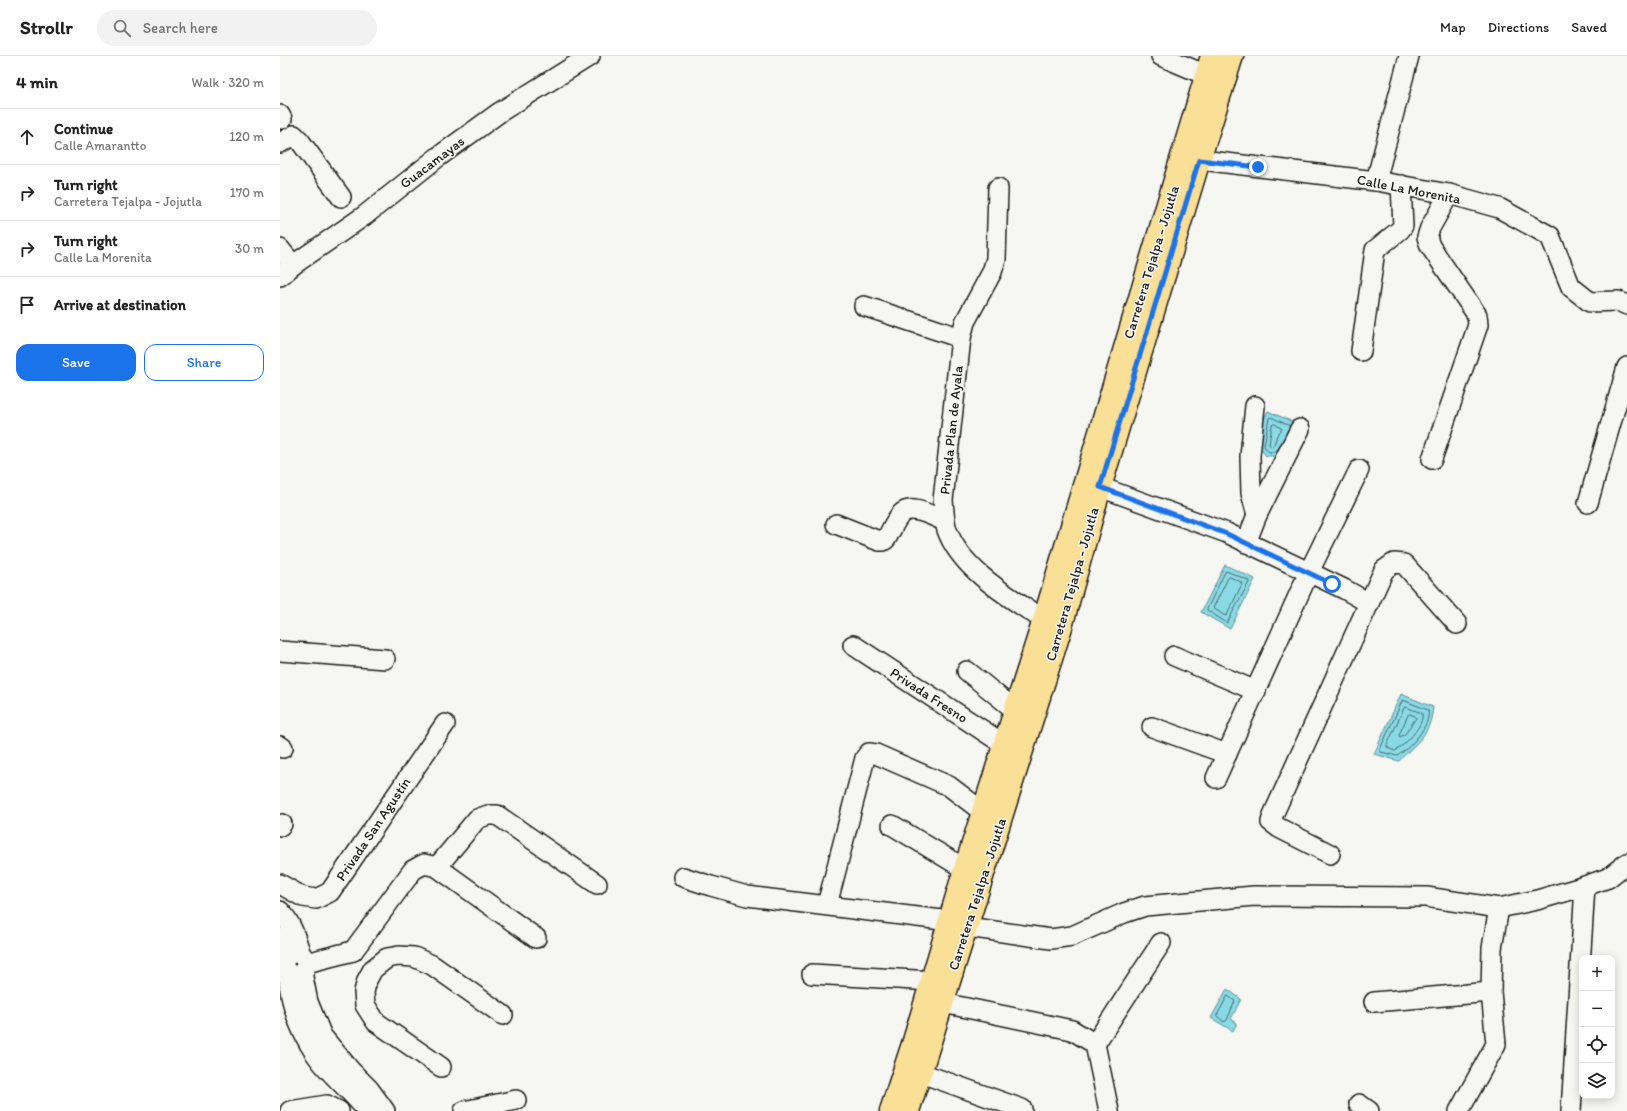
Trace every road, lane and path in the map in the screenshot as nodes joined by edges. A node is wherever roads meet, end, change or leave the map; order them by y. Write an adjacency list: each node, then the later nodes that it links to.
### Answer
1 (590, 56): 14 (street, Guacamayas)
2 (1161, 56): 5 (street)
3 (1232, 56): 7 (main road, Carretera Tejalpa - Jojutla)
4 (1409, 56): 8 (street)
5 (1209, 66): 7 (main road, Carretera Tejalpa - Jojutla)
6 (280, 143): 12 (street)
7 (1190, 159): 8 (street, Calle La Morenita); 24 (main road, Carretera Tejalpa - Jojutla); 32 (main road, Carretera Tejalpa - Jojutla)
8 (1376, 180): 9 (street, Calle La Morenita)
9 (1401, 185): 11 (street, Calle La Morenita); 18 (street)
10 (998, 188): 17 (street, Privada Plan de Ayala)
11 (1449, 194): 15 (street, Calle La Morenita); 22 (street)
12 (341, 197)
13 (280, 249): 14 (street)
14 (287, 270)
15 (1627, 305)
16 (864, 306): 17 (street)
17 (961, 338): 27 (street, Privada Plan de Ayala)
18 (1361, 351)
19 (1627, 367): 25 (street)
20 (1256, 406): 26 (street)
21 (1300, 428): 26 (street)
22 (1432, 458)
23 (1359, 470): 30 (street)
24 (1100, 487): 29 (street); 42 (main road, Carretera Tejalpa - Jojutla)
25 (1588, 503)
26 (1257, 515): 29 (street)
27 (945, 521): 28 (street); 32 (street, Privada Plan de Ayala)
28 (836, 524)
29 (1246, 542): 30 (street)
30 (1309, 572): 31 (street); 39 (street)
31 (1369, 603): 33 (street); 47 (street)
32 (1044, 620): 42 (main road, Carretera Tejalpa - Jojutla)
33 (1457, 624)
34 (854, 645): 42 (street, Privada Fresno)
35 (280, 651): 37 (street)
36 (1174, 656): 39 (street)
37 (385, 659)
38 (967, 671): 42 (street)
39 (1256, 691): 43 (street)
40 (445, 724): 54 (street, Privada San Agustín)
41 (1152, 727): 43 (street)
42 (1014, 729): 45 (main road, Carretera Tejalpa - Jojutla); 58 (main road, Carretera Tejalpa - Jojutla)
43 (1227, 754): 44 (street)
44 (1216, 778)
45 (983, 812): 50 (main road, Carretera Tejalpa - Jojutla); 55 (street)
46 (892, 826): 50 (street)
47 (1330, 854)
48 (1627, 863): 53 (street)
49 (437, 867): 52 (street); 60 (street); 62 (street)
50 (966, 869): 58 (main road, Carretera Tejalpa - Jojutla)
51 (683, 877): 55 (street)
52 (597, 884)
53 (1586, 886): 56 (street); 85 (street)
54 (281, 887)
55 (827, 905): 58 (street)
56 (1499, 908): 58 (street); 67 (street)
57 (280, 911): 63 (street)
58 (958, 924): 66 (main road, Carretera Tejalpa - Jojutla); 69 (main road, Carretera Tejalpa - Jojutla)
59 (280, 938): 63 (street)
60 (536, 938)
61 (1161, 943): 71 (street)
62 (353, 951): 63 (street); 64 (street)
63 (297, 964): 80 (street); 81 (street)
64 (373, 969): 70 (street); 72 (street)
65 (812, 974): 66 (street)
66 (932, 981): 76 (main road, Carretera Tejalpa - Jojutla)
67 (1491, 992): 68 (street); 77 (street)
68 (1374, 1002)
69 (943, 1003): 71 (street); 73 (main road, Carretera Tejalpa - Jojutla)
70 (503, 1015)
71 (1096, 1044): 84 (street)
72 (441, 1067)
73 (920, 1073): 75 (street); 76 (main road, Carretera Tejalpa - Jojutla)
74 (516, 1100): 82 (street)
75 (985, 1104): 83 (street)
76 (907, 1110)
77 (1465, 1110)
78 (290, 1111): 79 (street)
79 (339, 1111)
80 (366, 1111)
81 (385, 1111)
82 (464, 1111)
83 (1021, 1111)
84 (1109, 1111)
85 (1571, 1111)

